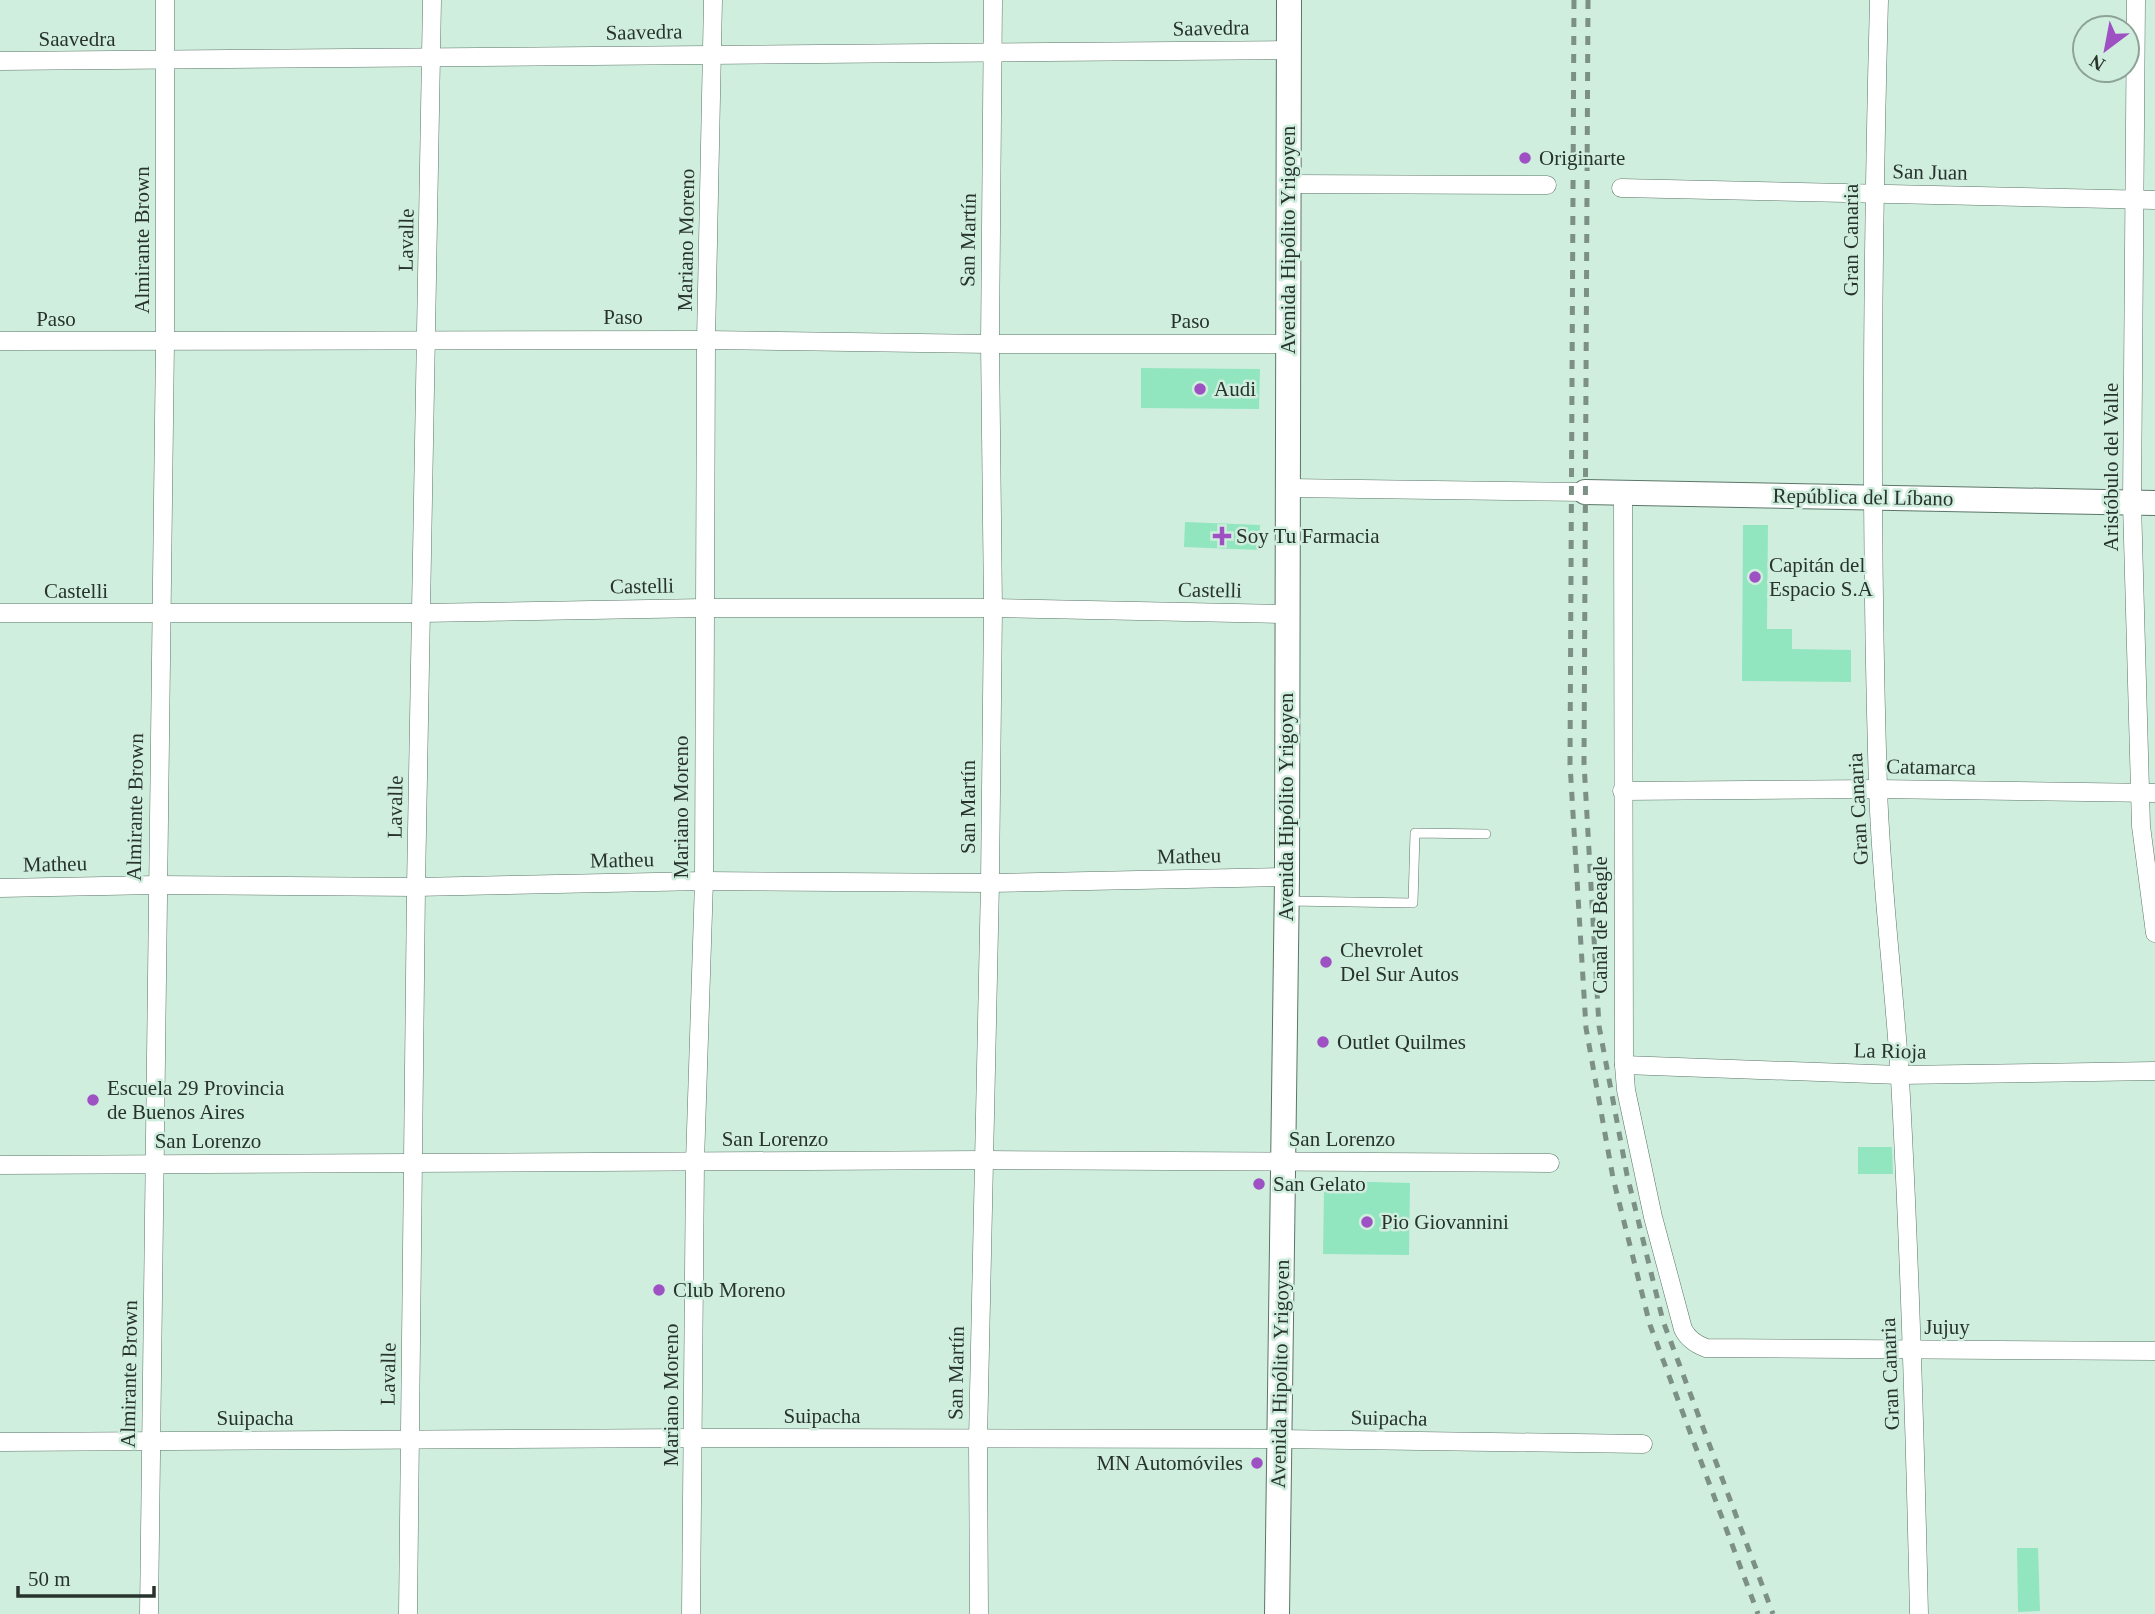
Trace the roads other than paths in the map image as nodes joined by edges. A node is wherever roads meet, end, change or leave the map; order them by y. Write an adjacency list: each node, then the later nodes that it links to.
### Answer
1 (165, 0): 13 (street, Almirante Brown)
2 (432, 0): 11 (street, Lavalle)
3 (713, 0): 10 (street, Mariano Moreno)
4 (993, 0): 9 (street, San Martín)
5 (1289, 0): 8 (main road, Avenida Hipólito Yrigoyen)
6 (1879, 0): 17 (street, Gran Canaria)
7 (2136, 0): 18 (street, Aristóbulo del Valle)
8 (1289, 50): 9 (street, Saavedra); 14 (main road, Avenida Hipólito Yrigoyen)
9 (993, 53): 10 (street, Saavedra); 24 (street, San Martín)
10 (713, 54): 11 (street, Saavedra); 21 (street, Mariano Moreno)
11 (431, 58): 13 (street, Saavedra); 20 (street, Lavalle)
12 (0, 61): 13 (street, Saavedra)
13 (164, 61): 23 (street, Almirante Brown)
14 (1288, 184): 15 (street); 25 (main road, Avenida Hipólito Yrigoyen)
15 (1547, 185)
16 (1621, 188): 17 (street, San Juan)
17 (1874, 194): 18 (street, San Juan); 29 (street, Gran Canaria)
18 (2135, 200): 19 (street, San Juan); 30 (street, Aristóbulo del Valle)
19 (2155, 200)
20 (427, 340): 21 (street, Paso); 23 (street, Paso); 35 (street, Lavalle)
21 (706, 340): 24 (street, Paso); 31 (street, Mariano Moreno)
22 (0, 341): 23 (street, Paso)
23 (165, 342): 34 (street, Almirante Brown)
24 (990, 344): 25 (street, Paso); 32 (street, San Martín)
25 (1287, 344): 26 (main road, Avenida Hipólito Yrigoyen)
26 (1288, 488): 27 (street); 36 (main road, Avenida Hipólito Yrigoyen)
27 (1578, 491): 28 (main road, República del Líbano)
28 (1623, 491): 29 (main road, República del Líbano); 38 (street, Canal de Beagle)
29 (1872, 497): 30 (main road, República del Líbano); 37 (street, Gran Canaria)
30 (2144, 503): 39 (street, Aristóbulo del Valle)
31 (704, 608): 32 (street, Castelli); 35 (street, Castelli); 41 (street, Mariano Moreno)
32 (993, 608): 36 (street, Castelli); 42 (street, San Martín)
33 (0, 613): 34 (street, Castelli)
34 (161, 613): 35 (street, Castelli); 43 (street, Almirante Brown)
35 (421, 613): 44 (street, Lavalle)
36 (1286, 614): 46 (main road, Avenida Hipólito Yrigoyen)
37 (1878, 789): 38 (street, Catamarca); 39 (street, Catamarca); 50 (street, Gran Canaria)
38 (1622, 791): 48 (street, Canal de Beagle)
39 (2147, 793): 47 (street, Aristóbulo del Valle)
40 (1486, 834): 46 (lane)
41 (704, 881): 42 (street, Matheu); 44 (street, Matheu); 53 (street, Mariano Moreno)
42 (990, 883): 46 (street, Matheu); 51 (street, San Martín)
43 (157, 885): 44 (street, Matheu); 45 (street, Matheu); 56 (street, Almirante Brown)
44 (416, 887): 54 (street, Lavalle)
45 (0, 888)
46 (1286, 889): 52 (main road, Avenida Hipólito Yrigoyen)
47 (2155, 933)
48 (1624, 1065): 50 (street, La Rioja); 58 (street, Canal de Beagle)
49 (2155, 1071): 50 (street, La Rioja)
50 (1900, 1075): 59 (street, Gran Canaria)
51 (984, 1160): 52 (street, San Lorenzo); 53 (street, San Lorenzo); 64 (street, San Martín)
52 (1283, 1161): 55 (street, San Lorenzo); 62 (main road, Avenida Hipólito Yrigoyen)
53 (695, 1162): 54 (street, San Lorenzo); 61 (street, Mariano Moreno)
54 (413, 1163): 56 (street, San Lorenzo); 63 (street, Lavalle)
55 (1550, 1163)
56 (156, 1164): 57 (street, San Lorenzo); 65 (street, Almirante Brown)
57 (0, 1165)
58 (1697, 1345): 59 (street, Jujuy)
59 (1913, 1350): 60 (street, Jujuy); 73 (street, Gran Canaria)
60 (2155, 1351)
61 (694, 1438): 63 (street, Suipacha); 64 (street, Suipacha); 70 (street, Mariano Moreno)
62 (1279, 1439): 64 (street, Suipacha); 67 (street, Suipacha); 72 (main road, Avenida Hipólito Yrigoyen)
63 (410, 1440): 65 (street, Suipacha); 69 (street, Lavalle)
64 (978, 1440): 71 (street, San Martín)
65 (150, 1441): 66 (street, Suipacha); 68 (street, Almirante Brown)
66 (0, 1442)
67 (1643, 1444)
68 (149, 1614)
69 (408, 1614)
70 (691, 1614)
71 (979, 1614)
72 (1277, 1614)
73 (1919, 1614)

